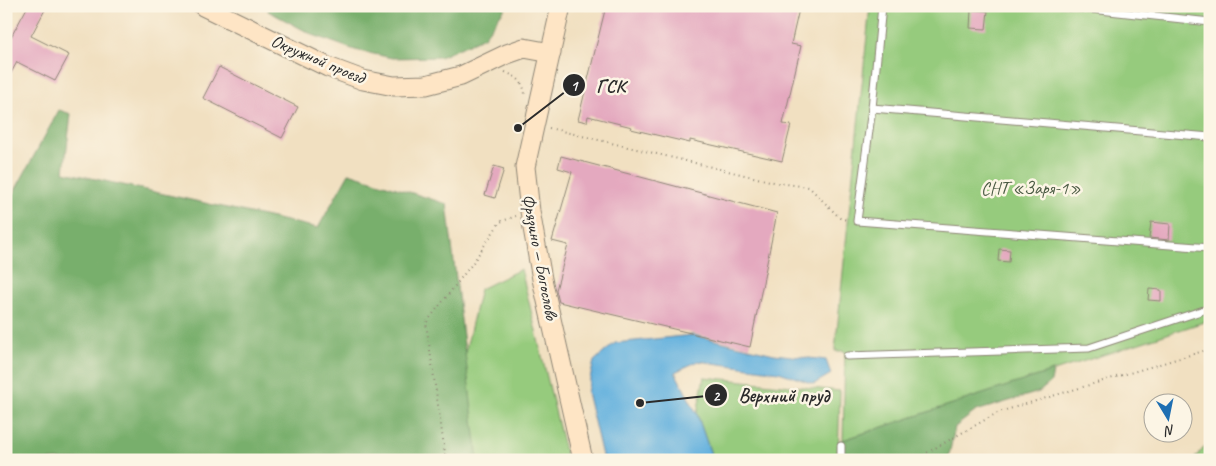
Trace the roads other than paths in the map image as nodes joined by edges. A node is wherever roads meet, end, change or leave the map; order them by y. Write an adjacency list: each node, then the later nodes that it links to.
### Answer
1 (203, 6): 6 (street, Окружной проезд)
2 (561, 6): 6 (street, Фрязино — Богослово)
3 (882, 6): 7 (lane)
4 (1063, 6): 5 (lane)
5 (1210, 22)
6 (551, 53): 13 (street, Фрязино — Богослово)
7 (872, 108): 8 (lane); 9 (lane)
8 (1210, 137)
9 (1210, 248)
10 (1210, 308): 11 (lane)
11 (847, 356)
12 (841, 446): 14 (lane)
13 (583, 460)
14 (841, 460)

